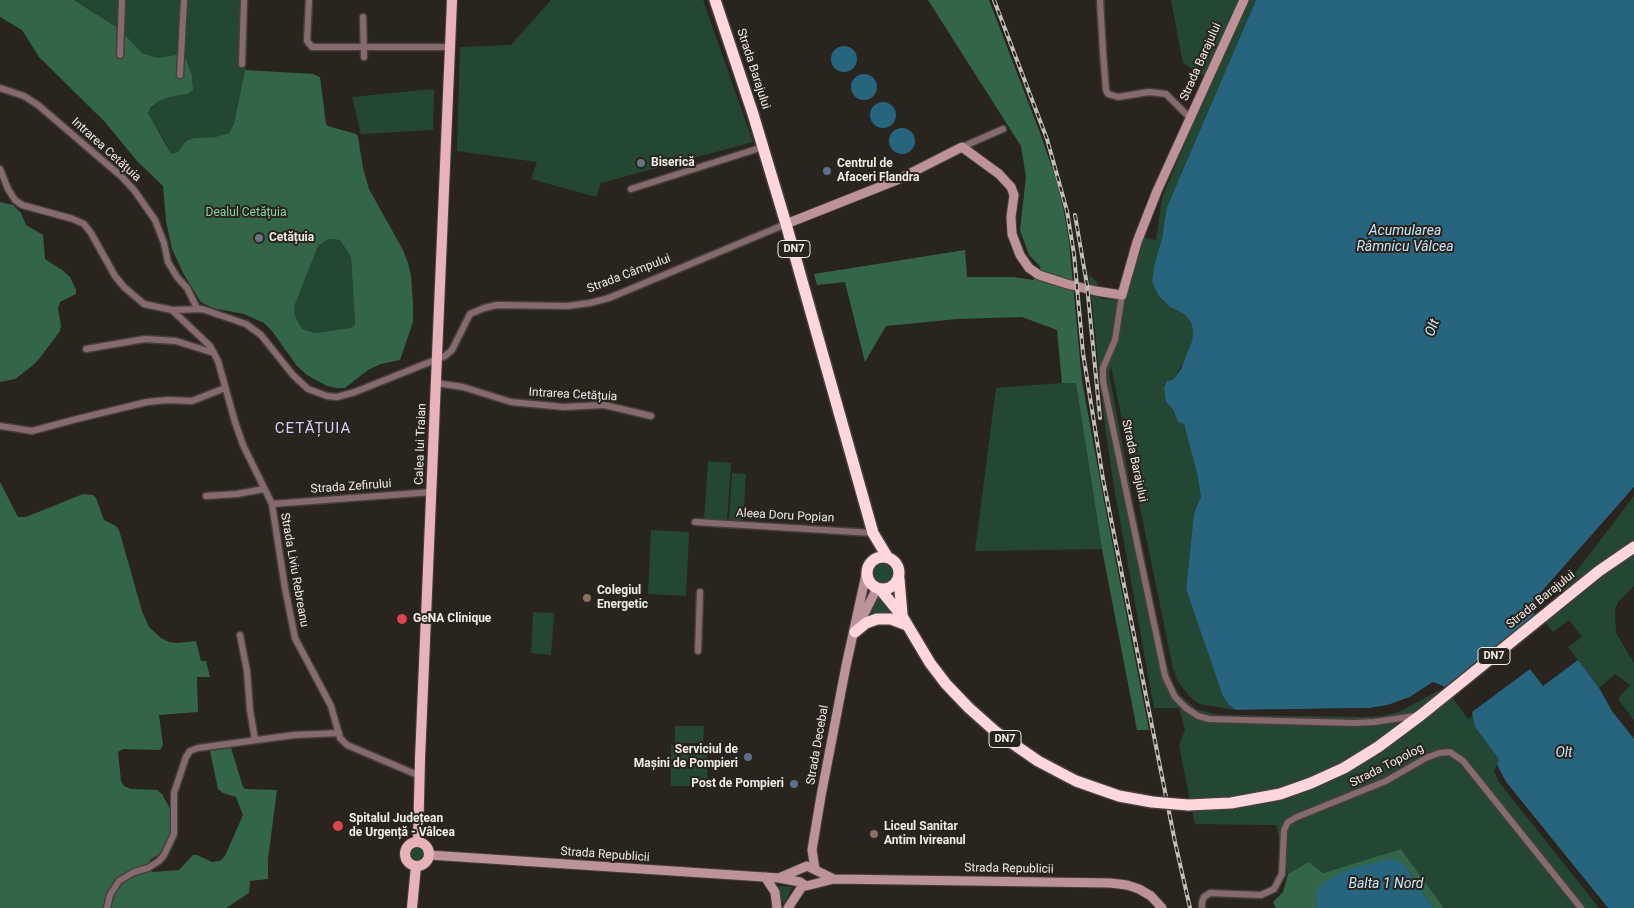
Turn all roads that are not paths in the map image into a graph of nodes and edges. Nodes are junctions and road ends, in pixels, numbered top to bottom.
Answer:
1 (122, 0) edge
2 (184, 0) edge
3 (244, 0) edge
4 (309, 0) edge
5 (452, 0) edge
6 (715, 0) edge
7 (1100, 0) edge
8 (1244, 0) edge
9 (364, 17) dead end
10 (364, 47) junction
11 (450, 47) junction
12 (120, 55) dead end
13 (364, 57) dead end
14 (242, 64) dead end
15 (180, 75) dead end
16 (0, 88) edge
17 (1191, 118) junction
18 (1002, 130) dead end
19 (763, 147) junction
20 (962, 147) junction
21 (0, 168) edge
22 (631, 189) dead end
23 (786, 224) junction
24 (1122, 295) junction
25 (197, 308) junction
26 (172, 310) junction
27 (86, 349) dead end
28 (214, 353) junction
29 (437, 358) junction
30 (436, 383) junction
31 (225, 388) junction
32 (652, 416) dead end
33 (0, 426) edge
34 (264, 489) junction
35 (432, 492) junction
36 (206, 496) dead end
37 (272, 504) junction
38 (695, 522) dead end
39 (873, 533) junction
40 (1634, 547) edge
41 (888, 558) junction
42 (869, 567) junction
43 (899, 579) junction
44 (878, 589) junction
45 (700, 592) dead end
46 (905, 621) junction
47 (855, 632) junction
48 (240, 635) dead end
49 (850, 645) junction
50 (698, 651) dead end
51 (1421, 715) junction
52 (339, 733) junction
53 (255, 740) junction
54 (420, 776) junction
55 (418, 842) junction
56 (812, 850) junction
57 (429, 855) junction
58 (416, 866) junction
59 (803, 868) junction
60 (816, 870) junction
61 (764, 877) junction
62 (779, 878) junction
63 (834, 879) junction
64 (815, 883) junction
65 (802, 884) junction
66 (107, 908) edge
67 (412, 908) edge
68 (777, 908) edge
69 (788, 908) edge
70 (1162, 908) edge
71 (1202, 908) edge
72 (1581, 908) edge

1 - 12 street
2 - 15 street
3 - 14 street
4 - 10 street
5 - 11 main road, Calea lui Traian
6 - 19 highway, Strada Barajului / DN7
7 - 17 street
8 - 17 street, Strada Barajului
9 - 10 street
10 - 11 street
10 - 13 street
11 - 29 main road, Calea lui Traian
16 - 25 street, Intrarea Cetățuia
17 - 24 street, Strada Barajului
18 - 20 street
19 - 22 street
19 - 23 highway, Strada Barajului / DN7
20 - 23 street
20 - 24 street
21 - 26 street
23 - 29 street, Strada Câmpului
23 - 39 highway, Strada Barajului / DN7
24 - 51 street, Strada Barajului
25 - 26 street
25 - 29 street
26 - 28 street, Strada Liviu Rebreanu
27 - 28 street
28 - 31 street, Strada Liviu Rebreanu
29 - 30 main road, Calea lui Traian
30 - 32 street, Intrarea Cetățuia
30 - 35 main road, Calea lui Traian
31 - 33 street
31 - 34 street, Strada Liviu Rebreanu
34 - 36 street
34 - 37 street, Strada Liviu Rebreanu
35 - 37 street, Strada Zefirului
35 - 54 main road, Calea lui Traian
37 - 52 street, Strada Liviu Rebreanu
38 - 39 street, Aleea Doru Popian
39 - 41 highway, Strada Barajului / DN7
39 - 42 highway, Strada Barajului / DN7
40 - 51 highway, Strada Barajului / DN7
41 - 42 highway
41 - 43 highway, DN7
42 - 44 highway, DN7
42 - 49 street, Strada Decebal
43 - 44 highway
43 - 46 highway, Strada Barajului / DN7
44 - 46 highway, Strada Barajului / DN7
44 - 47 street, Strada Decebal
45 - 50 street
46 - 47 highway
46 - 51 highway, Strada Barajului / DN7, bridge
47 - 49 street, Strada Decebal
48 - 53 street
49 - 56 street, Strada Decebal
52 - 53 street
52 - 54 street
53 - 66 street
54 - 55 main road, Calea lui Traian
55 - 57 main road
55 - 58 main road
56 - 59 street, Strada Decebal
56 - 60 street, Strada Decebal
57 - 58 main road
57 - 61 street, Strada Republicii
58 - 67 main road
59 - 60 street, Strada Republicii
59 - 62 street, Strada Republicii
59 - 65 street
60 - 63 street, Strada Republicii
60 - 64 street
61 - 62 street, Strada Republicii
61 - 68 street
62 - 65 street, Strada Republicii
63 - 64 street, Strada Republicii
63 - 70 street, Strada Republicii
64 - 65 street, Strada Republicii
65 - 69 street
71 - 72 street, Strada Topolog

